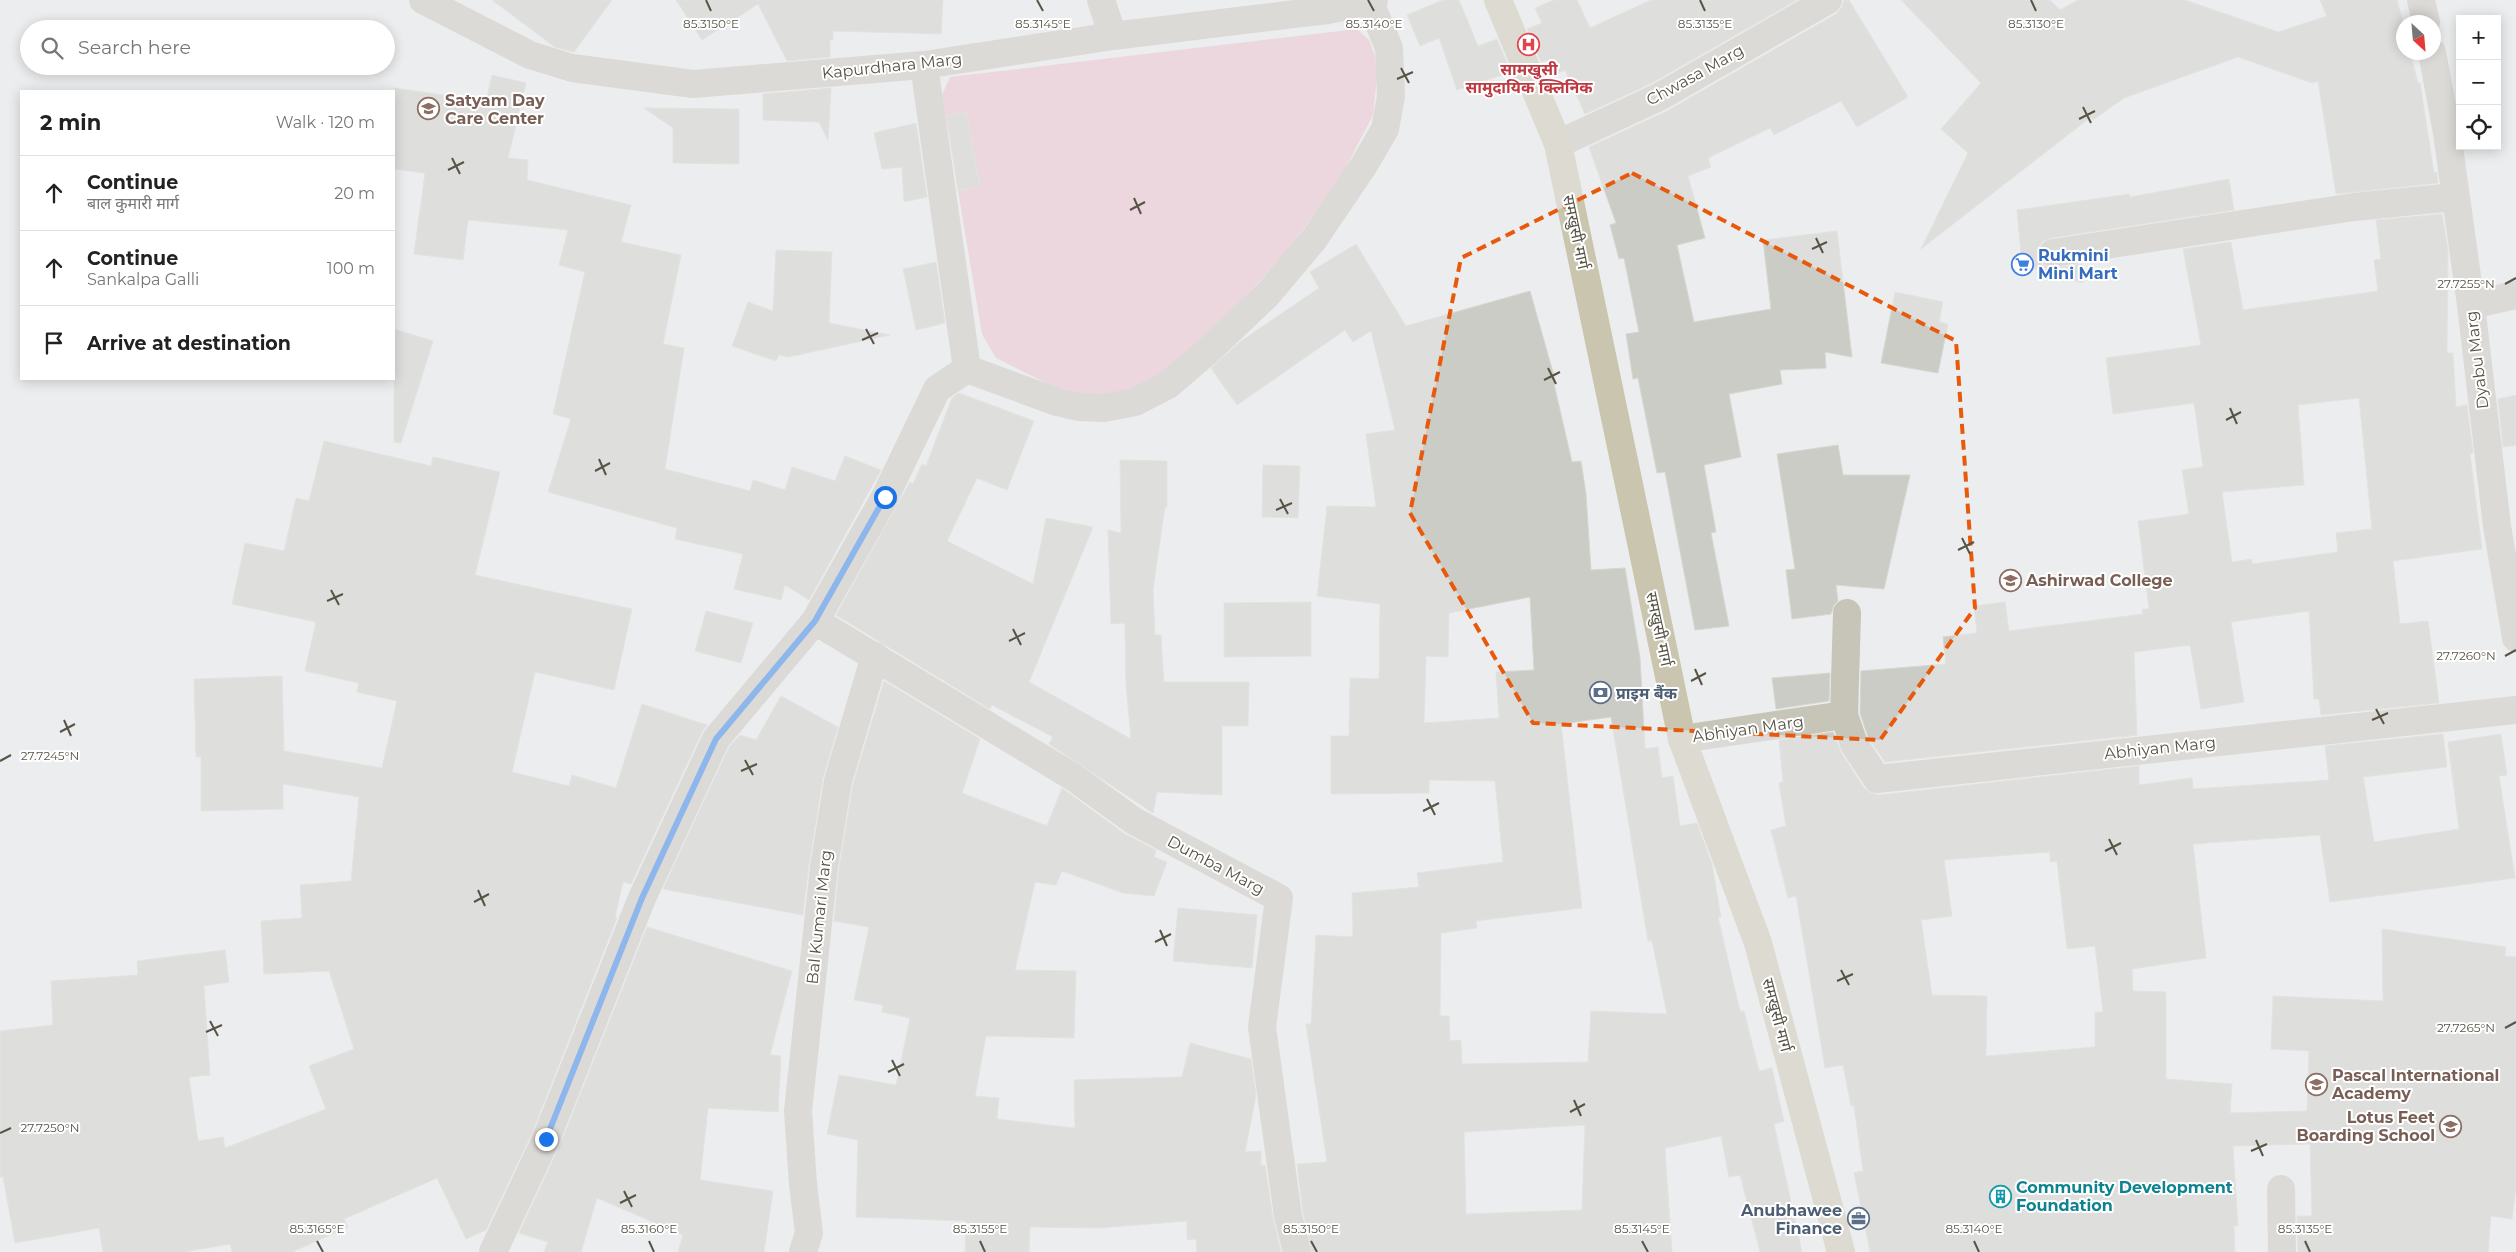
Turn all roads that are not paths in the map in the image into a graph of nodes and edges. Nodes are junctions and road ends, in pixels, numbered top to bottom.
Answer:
1 (423, 0) edge
2 (1102, 0) edge
3 (1498, 0) edge
4 (1828, 0) edge
5 (2421, 0) edge
6 (1372, 1) edge
7 (2424, 15) edge
8 (1113, 36) junction
9 (2433, 60) edge
10 (924, 65) junction
11 (1558, 144) junction
12 (2454, 197) junction
13 (2053, 253) dead end
14 (2516, 295) edge
15 (2471, 305) junction
16 (967, 369) junction
17 (2506, 525) edge
18 (1847, 613) dead end
19 (815, 621) junction
20 (2516, 638) edge
21 (875, 656) junction
22 (2516, 710) edge
23 (1844, 715) junction
24 (1682, 739) junction
25 (2281, 1189) dead end
26 (493, 1252) edge
27 (803, 1252) edge
28 (1297, 1252) edge
29 (1842, 1252) edge
30 (2282, 1252) edge

1 - 10 street, Kapurdhara Marg
2 - 8 street
3 - 11 main road, समखुसी मार्ग
4 - 11 street, Chwasa Marg
5 - 7 street
6 - 8 street, Kapurdhara Marg
6 - 16 street
8 - 10 street, Kapurdhara Marg
9 - 12 street, Dyabu Marg
10 - 16 street
11 - 24 main road, समखुसी मार्ग
12 - 13 street
12 - 15 street, Dyabu Marg
14 - 15 street
15 - 17 street, Dyabu Marg
16 - 19 street
17 - 20 street, Dyabu Marg
18 - 23 street, Abhiyan Marg
19 - 21 street
19 - 26 street
21 - 27 street, Bal Kumari Marg
21 - 28 street, Dumba Marg
22 - 23 street, Abhiyan Marg
23 - 24 street, Abhiyan Marg
24 - 29 main road, समखुसी मार्ग
25 - 30 street

